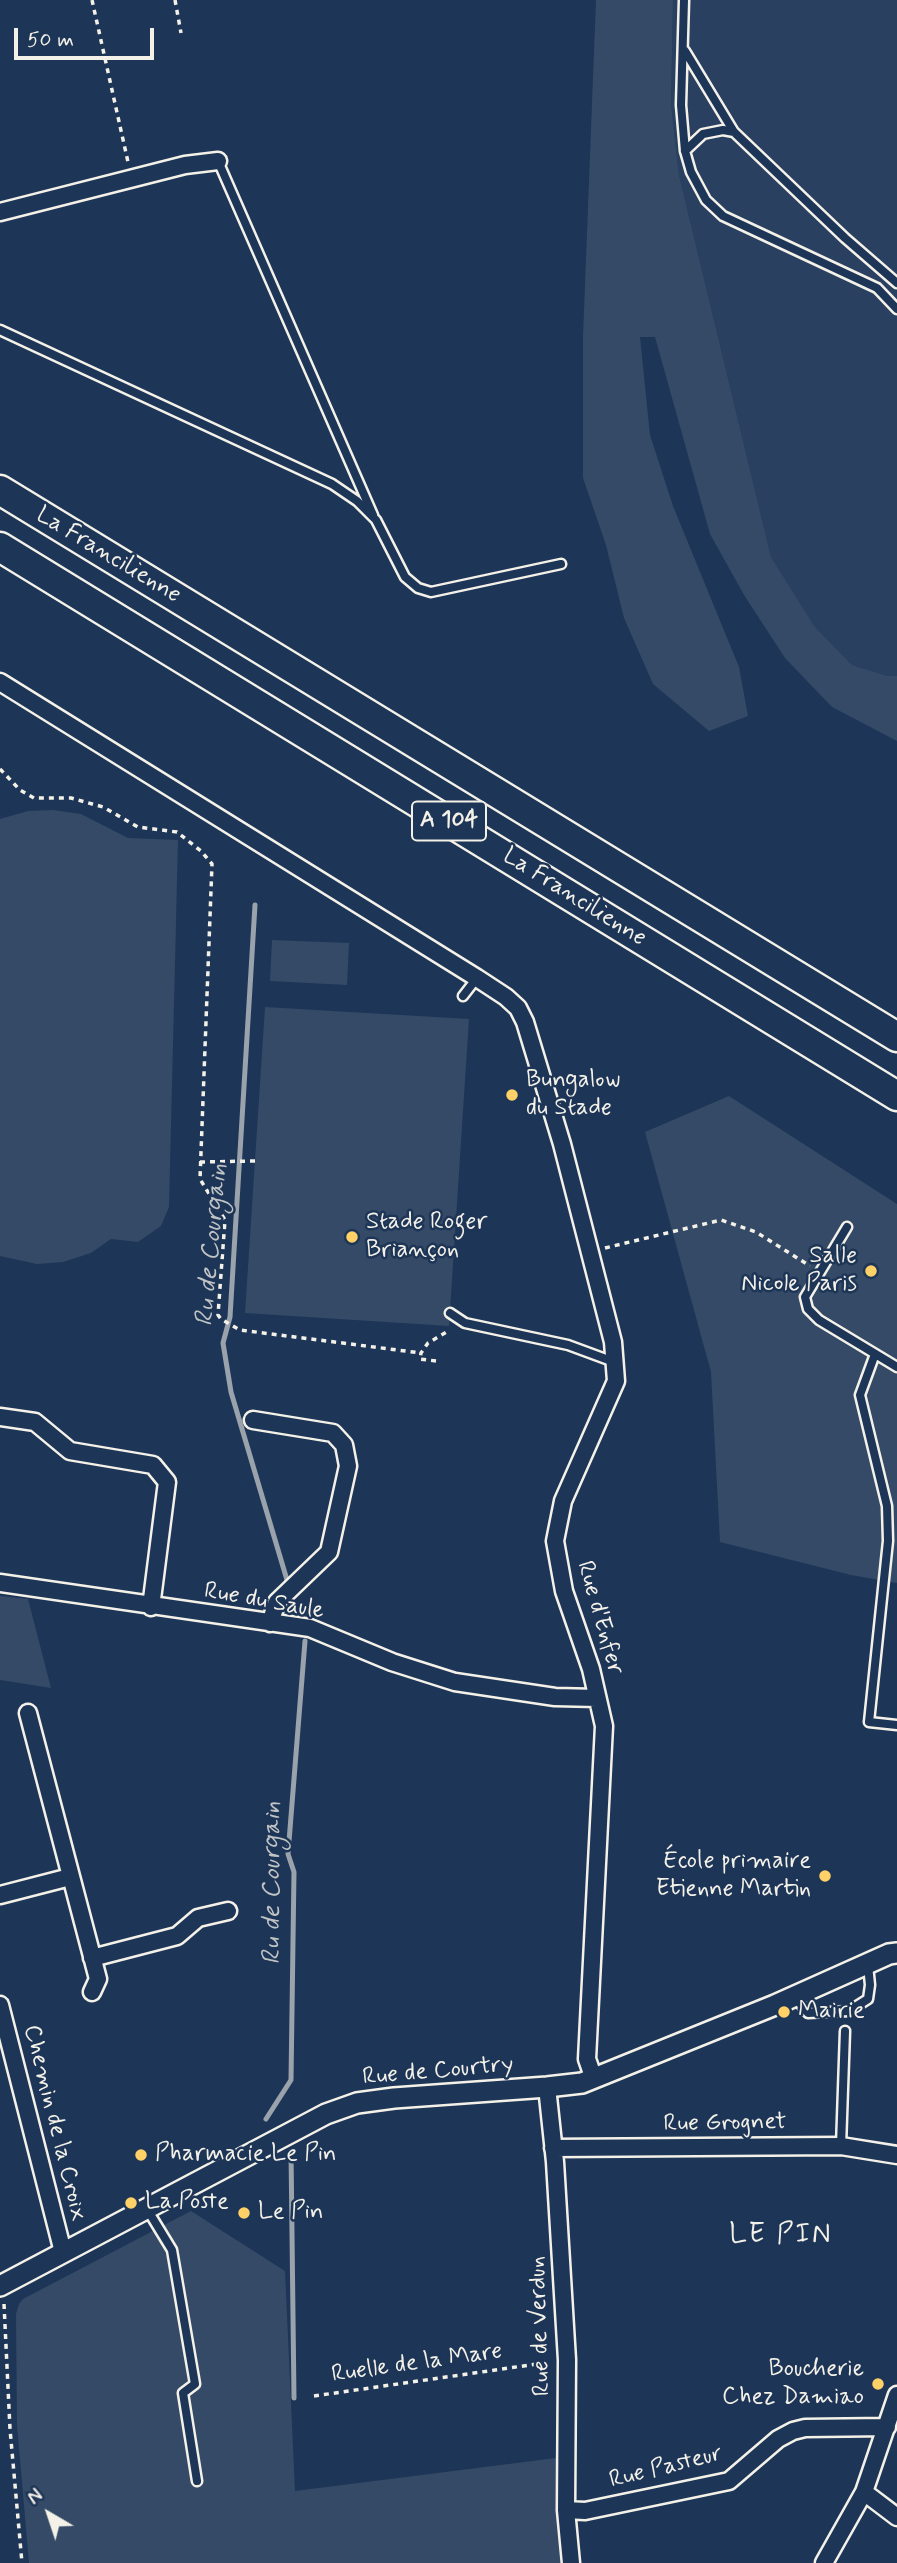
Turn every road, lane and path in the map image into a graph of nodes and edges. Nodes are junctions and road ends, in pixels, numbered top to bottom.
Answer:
1 (92, 0) edge
2 (175, 0) edge
3 (684, 0) edge
4 (181, 33) dead end
5 (684, 48) junction
6 (734, 132) junction
7 (685, 151) junction
8 (218, 161) joint
9 (131, 178) junction
10 (0, 212) edge
11 (897, 283) edge
12 (897, 309) edge
13 (0, 330) edge
14 (0, 491) edge
15 (376, 520) junction
16 (0, 547) edge
17 (561, 564) dead end
18 (0, 682) edge
19 (0, 769) edge
20 (478, 978) junction
21 (463, 996) dead end
22 (897, 1037) edge
23 (897, 1096) edge
24 (255, 1161) dead end
25 (200, 1162) junction
26 (847, 1227) dead end
27 (590, 1252) junction
28 (819, 1271) junction
29 (450, 1313) dead end
30 (465, 1323) junction
31 (421, 1353) junction
32 (875, 1354) junction
33 (436, 1361) dead end
34 (614, 1362) junction
35 (897, 1367) edge
36 (0, 1417) edge
37 (253, 1420) dead end
38 (0, 1583) edge
39 (151, 1607) junction
40 (270, 1623) junction
41 (597, 1698) junction
42 (28, 1713) dead end
43 (897, 1725) edge
44 (70, 1877) junction
45 (0, 1895) edge
46 (228, 1911) dead end
47 (897, 1953) edge
48 (92, 1958) junction
49 (868, 1963) junction
50 (92, 1993) dead end
51 (794, 1996) junction
52 (0, 2005) edge
53 (845, 2032) dead end
54 (594, 2079) junction
55 (547, 2087) junction
56 (841, 2146) junction
57 (553, 2148) junction
58 (897, 2155) edge
59 (147, 2208) junction
60 (63, 2252) junction
61 (1, 2285) edge
62 (567, 2360) junction
63 (897, 2395) edge
64 (314, 2396) dead end
65 (887, 2427) junction
66 (197, 2481) dead end
67 (864, 2493) junction
68 (566, 2510) junction
69 (897, 2517) edge
70 (22, 2563) edge
71 (571, 2563) edge
72 (824, 2563) edge

1 - 9 path
2 - 4 path
3 - 5 lane
5 - 6 lane
5 - 7 lane
6 - 7 lane
6 - 11 lane
7 - 12 lane
8 - 9 street
8 - 15 lane
9 - 10 street
13 - 15 lane
14 - 22 highway, La Francilienne / A 104
15 - 17 lane
16 - 23 highway, La Francilienne / A 104
18 - 20 street, Rue d'Enfer
19 - 25 path
20 - 21 lane
20 - 27 street, Rue d'Enfer
24 - 25 path
25 - 31 path
26 - 28 lane
27 - 28 path
27 - 34 street, Rue d'Enfer
28 - 32 lane
29 - 30 lane
30 - 31 path
30 - 34 lane
31 - 33 path
32 - 35 lane
32 - 43 lane
34 - 41 street, Rue d'Enfer
36 - 39 street
37 - 40 street
38 - 39 street, Rue du Saule
39 - 40 street, Rue du Saule
40 - 41 street, Rue du Saule
41 - 54 street, Rue d'Enfer
42 - 44 street
44 - 45 street
44 - 48 street
46 - 48 street
47 - 49 street, Rue de Courtry
48 - 50 street
49 - 51 street, Rue de Courtry
49 - 51 lane
51 - 54 street, Rue de Courtry
52 - 60 street, Chemin de la Croix
53 - 56 lane
54 - 55 street, Rue de Courtry
55 - 57 street, Rue de Verdun
55 - 59 street, Rue de Courtry
56 - 57 street, Rue Grognet
56 - 58 street, Rue Grognet
57 - 62 street, Rue de Verdun
59 - 60 street, Rue de Courtry
59 - 66 lane
60 - 61 street, Rue de Courtry
61 - 70 path
62 - 64 path, Ruelle de la Mare
62 - 68 street, Rue de Verdun
63 - 65 street
65 - 67 street
65 - 68 street, Rue Pasteur
67 - 69 street
67 - 72 street
68 - 71 street, Rue de Verdun

